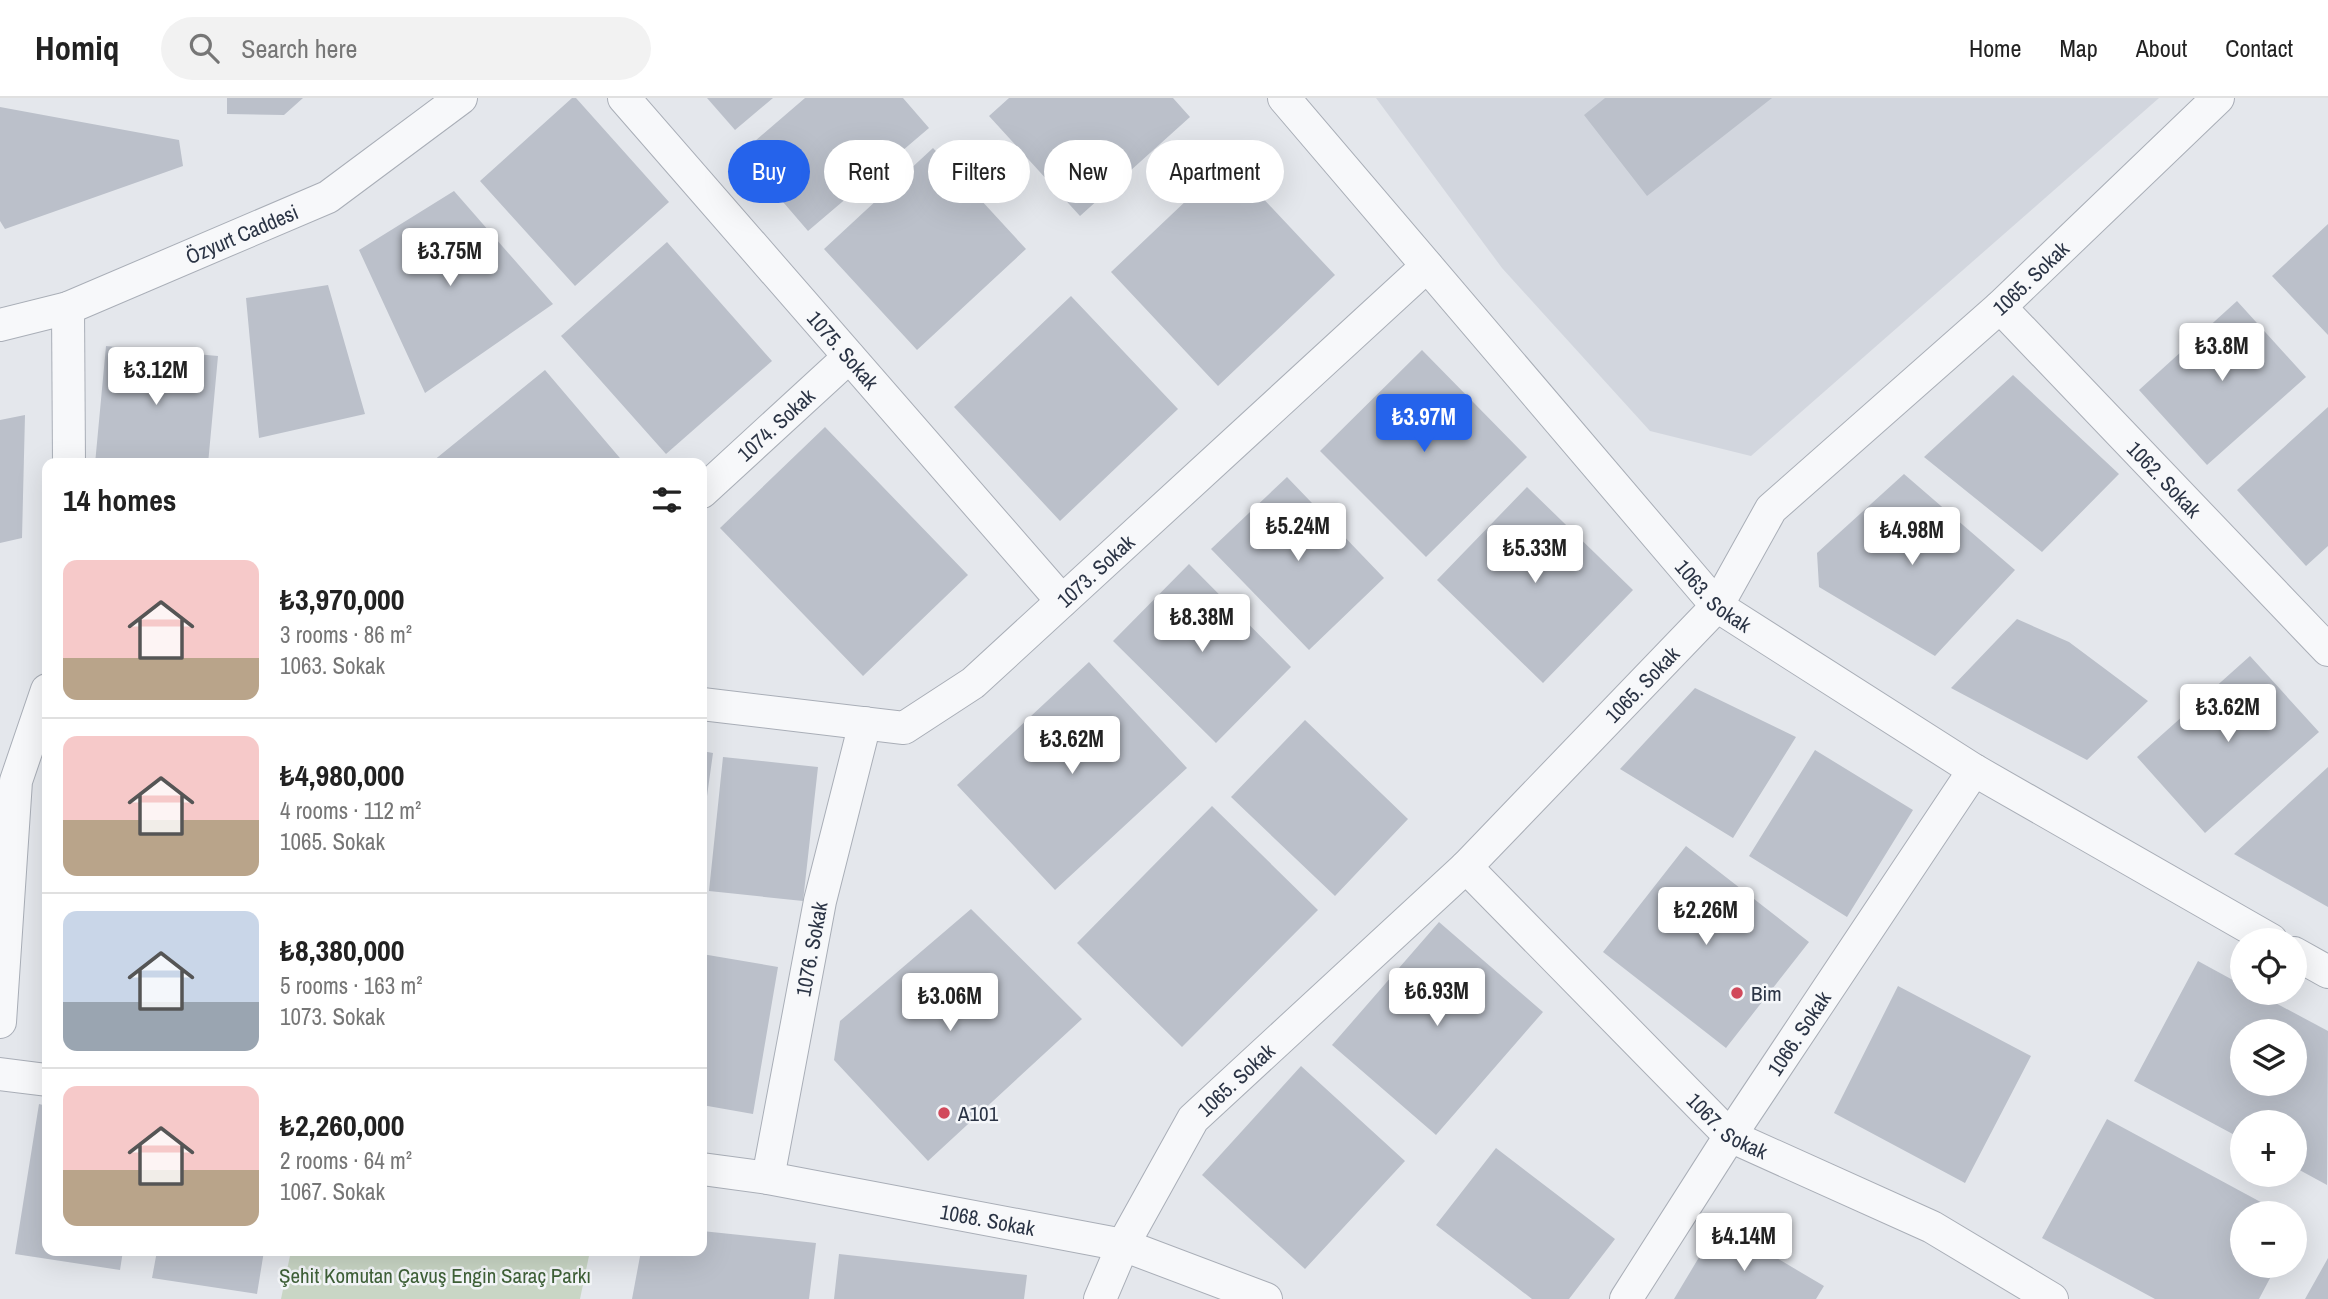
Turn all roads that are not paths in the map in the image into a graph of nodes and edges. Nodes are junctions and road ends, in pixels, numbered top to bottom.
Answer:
1 (461, 98) edge
2 (624, 98) edge
3 (1284, 98) edge
4 (2218, 98) edge
5 (1427, 266) junction
6 (2000, 307) junction
7 (68, 308) junction
8 (0, 324) edge
9 (849, 357) junction
10 (69, 458) edge
11 (707, 487) edge
12 (1062, 601) junction
13 (1717, 606) junction
14 (2328, 650) edge
15 (42, 702) edge
16 (707, 705) edge
17 (864, 723) junction
18 (1974, 770) junction
19 (8, 782) edge
20 (1466, 867) junction
21 (2250, 928) edge
22 (2307, 960) edge
23 (2328, 972) edge
24 (0, 1022) edge
25 (0, 1073) edge
26 (42, 1079) edge
27 (1730, 1136) junction
28 (707, 1170) edge
29 (768, 1178) junction
30 (1123, 1245) junction
31 (1100, 1299) edge
32 (1266, 1299) edge
33 (1626, 1299) edge
34 (2052, 1299) edge

1 - 7 street, Özyurt Caddesi
2 - 9 street, 1075. Sokak
3 - 5 street, 1063. Sokak
4 - 6 street, 1065. Sokak
5 - 12 street, 1073. Sokak
5 - 13 street, 1063. Sokak
6 - 13 street, 1065. Sokak
6 - 14 street, 1062. Sokak
7 - 8 street, Özyurt Caddesi
7 - 10 street
9 - 11 street, 1074. Sokak
9 - 12 street, 1075. Sokak
12 - 17 street, 1073. Sokak
13 - 18 street, 1063. Sokak
13 - 20 street, 1065. Sokak
15 - 19 street
16 - 17 street, 1073. Sokak
17 - 29 street, 1076. Sokak
18 - 21 street, 1063. Sokak
18 - 27 street, 1066. Sokak
19 - 24 street
20 - 27 street, 1067. Sokak
20 - 30 street, 1065. Sokak
22 - 23 street
25 - 26 street
27 - 33 street, 1066. Sokak
27 - 34 street, 1067. Sokak
28 - 29 street, 1068. Sokak
29 - 30 street, 1068. Sokak
30 - 31 street, 1065. Sokak
30 - 32 street, 1068. Sokak

